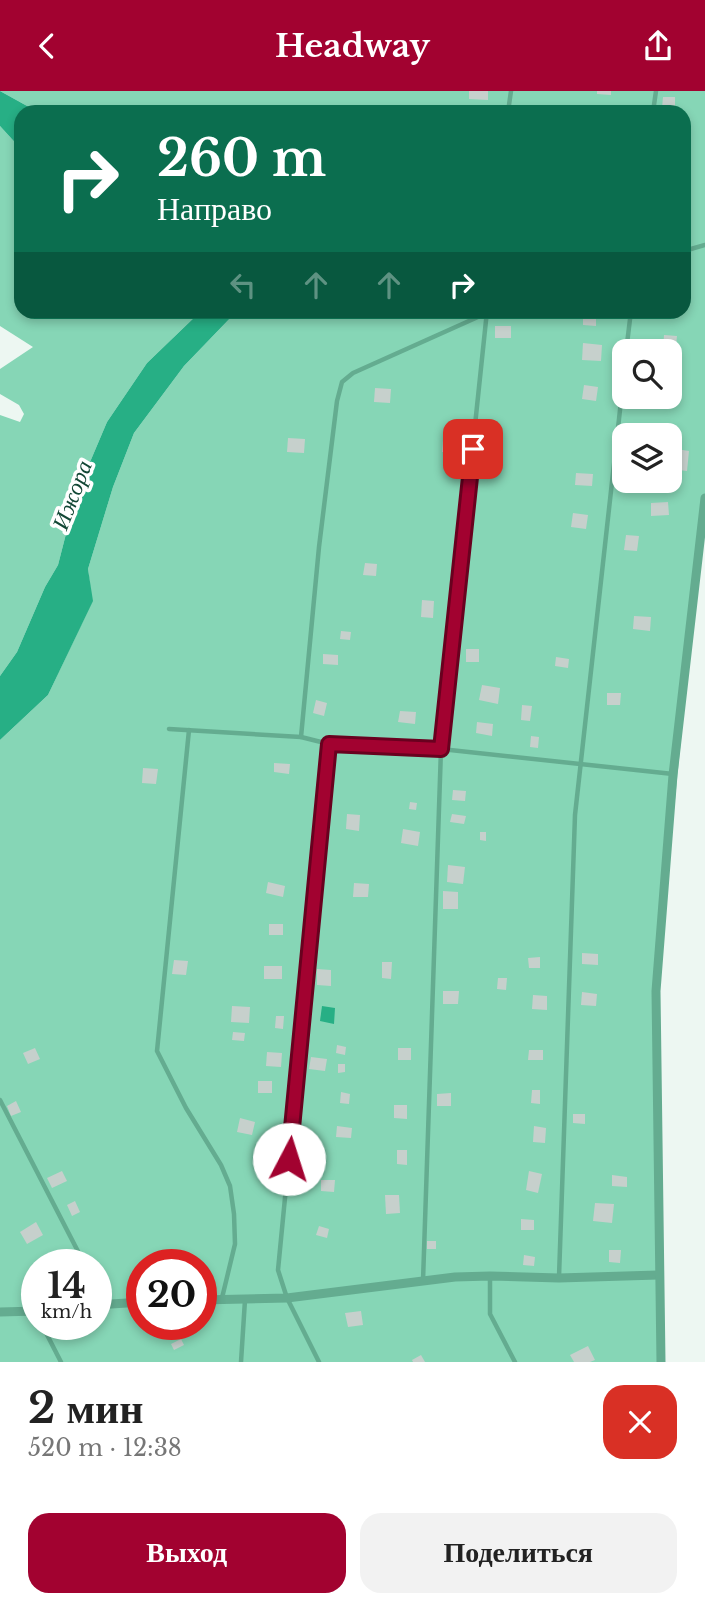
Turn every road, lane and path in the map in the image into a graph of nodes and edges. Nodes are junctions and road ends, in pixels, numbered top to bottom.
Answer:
1 (473, 319) edge
2 (487, 319) edge
3 (630, 319) edge
4 (628, 339) edge
5 (620, 409) edge
6 (705, 498) edge
7 (169, 729) dead end
8 (189, 730) junction
9 (300, 737) junction
10 (329, 744) junction
11 (441, 749) junction
12 (582, 763) junction
13 (674, 775) junction
14 (0, 1100) edge
15 (77, 1249) edge
16 (658, 1275) junction
17 (490, 1276) junction
18 (559, 1278) junction
19 (423, 1281) junction
20 (287, 1298) junction
21 (217, 1299) edge
22 (222, 1299) junction
23 (245, 1299) junction
24 (0, 1312) edge
25 (21, 1313) edge
26 (50, 1340) edge
27 (61, 1362) edge
28 (241, 1362) edge
29 (320, 1362) edge
30 (514, 1362) edge
31 (661, 1362) edge

1 - 9 lane
2 - 11 lane
3 - 4 lane
5 - 12 lane
6 - 13 street
7 - 8 lane
8 - 9 lane
8 - 22 lane
9 - 10 lane
10 - 11 lane
10 - 20 lane
11 - 12 lane
11 - 19 lane
12 - 13 lane
12 - 18 lane
13 - 16 street
14 - 15 lane
16 - 18 street
16 - 31 street
17 - 18 street
17 - 19 street
17 - 30 lane
19 - 20 street
20 - 23 street
20 - 29 lane
21 - 22 street
22 - 23 street
23 - 28 lane
24 - 25 street
26 - 27 lane

